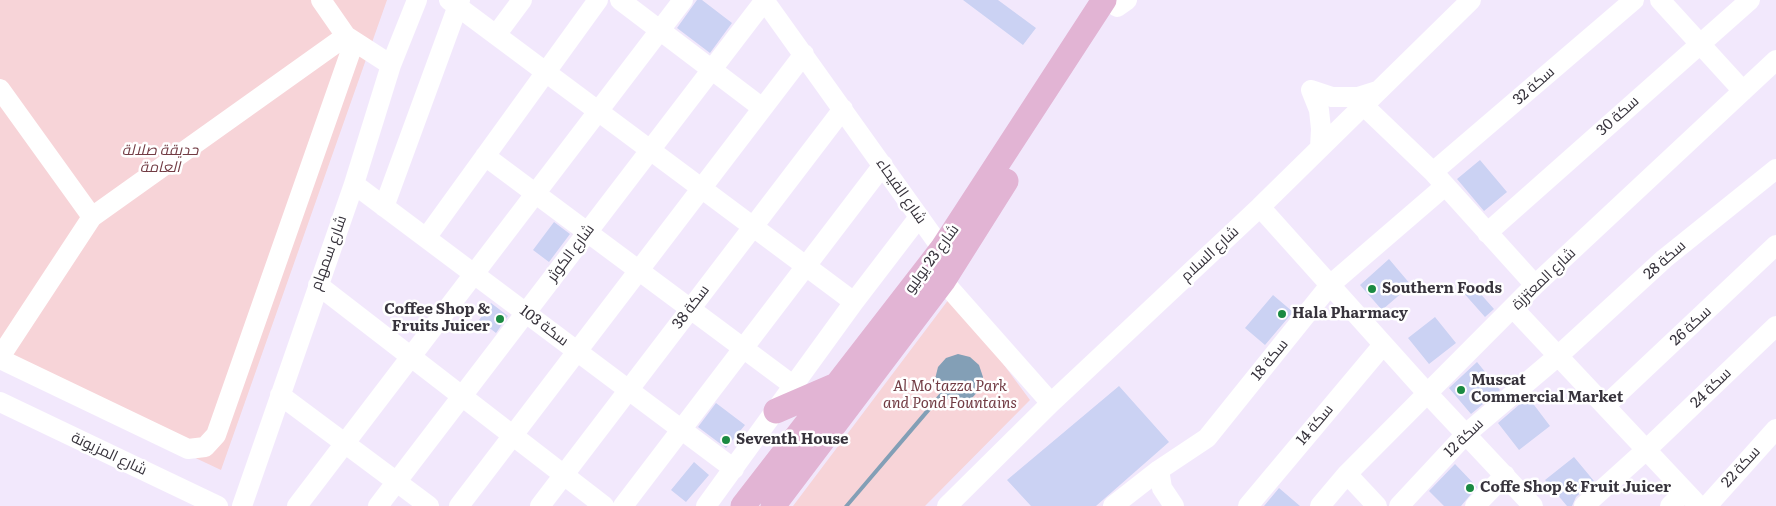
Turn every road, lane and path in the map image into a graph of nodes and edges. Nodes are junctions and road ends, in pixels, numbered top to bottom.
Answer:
1 (321, 0) edge
2 (417, 0) edge
3 (522, 0) edge
4 (598, 0) edge
5 (620, 0) edge
6 (683, 0) edge
7 (764, 0) edge
8 (1471, 0) edge
9 (1634, 0) edge
10 (1660, 0) edge
11 (1750, 0) edge
12 (456, 2) edge
13 (1117, 2) edge
14 (659, 31) junction
15 (496, 35) junction
16 (350, 39) junction
17 (1701, 43) junction
18 (804, 54) junction
19 (1776, 60) edge
20 (391, 65) junction
21 (712, 69) junction
22 (546, 72) junction
23 (0, 89) edge
24 (1743, 91) junction
25 (1370, 98) junction
26 (761, 106) junction
27 (842, 109) junction
28 (598, 111) junction
29 (1320, 148) junction
30 (650, 150) junction
31 (485, 156) junction
32 (883, 166) junction
33 (1776, 169) edge
34 (1439, 179) junction
35 (354, 184) junction
36 (701, 188) junction
37 (535, 194) junction
38 (384, 207) junction
39 (1260, 208) junction
40 (919, 217) junction
41 (92, 218) junction
42 (753, 226) junction
43 (587, 232) junction
44 (1487, 233) junction
45 (426, 238) junction
46 (1776, 246) edge
47 (942, 249) junction
48 (806, 266) junction
49 (638, 270) junction
50 (474, 274) junction
51 (943, 281) junction
52 (318, 285) junction
53 (1330, 285) junction
54 (1535, 285) junction
55 (854, 302) junction
56 (1513, 308) junction
57 (690, 309) junction
58 (526, 312) junction
59 (1776, 326) edge
60 (1383, 344) junction
61 (743, 348) junction
62 (577, 351) junction
63 (1558, 356) junction
64 (411, 357) junction
65 (0, 358) edge
66 (794, 386) junction
67 (834, 386) junction
68 (629, 390) junction
69 (1427, 393) junction
70 (280, 395) junction
71 (462, 396) junction
72 (0, 402) edge
73 (1051, 403) junction
74 (1605, 406) junction
75 (776, 411) junction
76 (1776, 429) edge
77 (682, 430) junction
78 (1466, 434) junction
79 (512, 435) junction
80 (345, 444) junction
81 (1646, 450) junction
82 (734, 469) junction
83 (1159, 470) junction
84 (1347, 474) junction
85 (564, 475) junction
86 (1506, 475) junction
87 (396, 482) junction
88 (1685, 491) junction
89 (218, 506) edge
90 (242, 506) edge
91 (298, 506) edge
92 (378, 506) edge
93 (429, 506) edge
94 (459, 506) edge
95 (540, 506) edge
96 (604, 506) edge
97 (622, 506) edge
98 (706, 506) edge
99 (743, 506) edge
100 (773, 506) edge
101 (947, 506) edge
102 (1112, 506) edge
103 (1174, 506) edge
104 (1248, 506) edge
105 (1320, 506) edge
106 (1377, 506) edge
107 (1399, 506) edge
108 (1475, 506) edge
109 (1533, 506) edge
110 (1584, 506) edge
111 (1670, 506) edge
112 (1699, 506) edge
113 (1706, 506) edge

1 - 16 street
2 - 20 street, شارع سمهام
3 - 15 street
4 - 22 street
5 - 14 street
6 - 14 street
7 - 18 street, شارع الفيحاء
7 - 21 street, شارع الكوثر
8 - 25 street, شارع السلام
9 - 34 street, سكة 32
10 - 17 street
11 - 17 street, سكة 30
12 - 15 street
12 - 38 street
13 - 47 main road, شارع 23 يوليو
13 - 51 main road, شارع 23 يوليو
14 - 21 street
14 - 28 street
15 - 22 street
16 - 20 street
16 - 41 street
16 - 65 street
17 - 24 street
17 - 44 street, سكة 30
18 - 26 street
18 - 27 street, شارع الفيحاء
19 - 24 street, شارع المعتززة
20 - 35 street, شارع سمهام
21 - 26 street
21 - 30 street, شارع الكوثر
22 - 28 street
22 - 31 street
23 - 41 street
24 - 54 street, شارع المعتززة
25 - 29 street, شارع السلام
25 - 29 street
25 - 34 street
26 - 36 street
27 - 32 street, شارع الفيحاء
27 - 42 street, سكة 38
28 - 30 street
28 - 37 street
29 - 39 street, شارع السلام
30 - 36 street
30 - 43 street, شارع الكوثر
31 - 37 street
31 - 45 street
32 - 40 street, شارع الفيحاء
32 - 48 street
33 - 63 street, سكة 28
34 - 44 street
34 - 53 street, سكة 18
35 - 38 street, سكة 103
35 - 52 street, شارع سمهام
36 - 42 street
36 - 49 street
37 - 43 street
37 - 50 street
38 - 45 street, سكة 103
39 - 53 street
39 - 73 street, شارع السلام
40 - 47 street, شارع الفيحاء
40 - 55 street
41 - 65 street
42 - 48 street
42 - 57 street, سكة 38
43 - 49 street
43 - 58 street, شارع الكوثر
44 - 54 street
45 - 50 street, سكة 103
46 - 74 street, سكة 26
47 - 51 street
47 - 67 main road, شارع 23 يوليو
48 - 55 street
48 - 61 street
49 - 57 street
49 - 62 street
50 - 58 street, سكة 103
50 - 64 street
51 - 73 street
51 - 100 main road, شارع 23 يوليو
52 - 64 street
52 - 70 street, شارع سمهام
53 - 60 street
53 - 83 street, سكة 18
54 - 56 street, شارع المعتززة
55 - 66 street
56 - 63 street
56 - 69 street, شارع المعتززة
57 - 61 street
57 - 68 street, سكة 38
58 - 62 street, سكة 103
58 - 71 street, شارع الكوثر
59 - 81 street, سكة 24
60 - 69 street
60 - 104 street, سكة 14
61 - 66 street
61 - 77 street
62 - 68 street, سكة 103
62 - 79 street
63 - 74 street
63 - 78 street, سكة 12
64 - 71 street
64 - 80 street
66 - 75 street
67 - 75 main road
67 - 99 main road, شارع 23 يوليو
68 - 77 street, سكة 103
68 - 85 street, سكة 38
69 - 78 street
69 - 84 street, شارع المعتززة
70 - 80 street
70 - 90 street, شارع سمهام
71 - 79 street
71 - 87 street, شارع الكوثر
72 - 89 street, شارع المزيونة
73 - 101 street, شارع السلام
74 - 81 street
75 - 82 street
76 - 113 street, سكة 22
77 - 82 street, سكة 103
77 - 97 street
78 - 86 street
78 - 107 street, سكة 12
79 - 85 street
79 - 94 street
80 - 87 street
80 - 91 street
81 - 88 street
81 - 110 street, سكة 24
82 - 98 street
83 - 102 street, سكة 18
83 - 103 street
84 - 105 street, شارع المعتززة
84 - 106 street
85 - 95 street, سكة 38
85 - 96 street
86 - 108 street
86 - 109 street
87 - 92 street, شارع الكوثر
87 - 93 street
88 - 111 street
88 - 112 street

